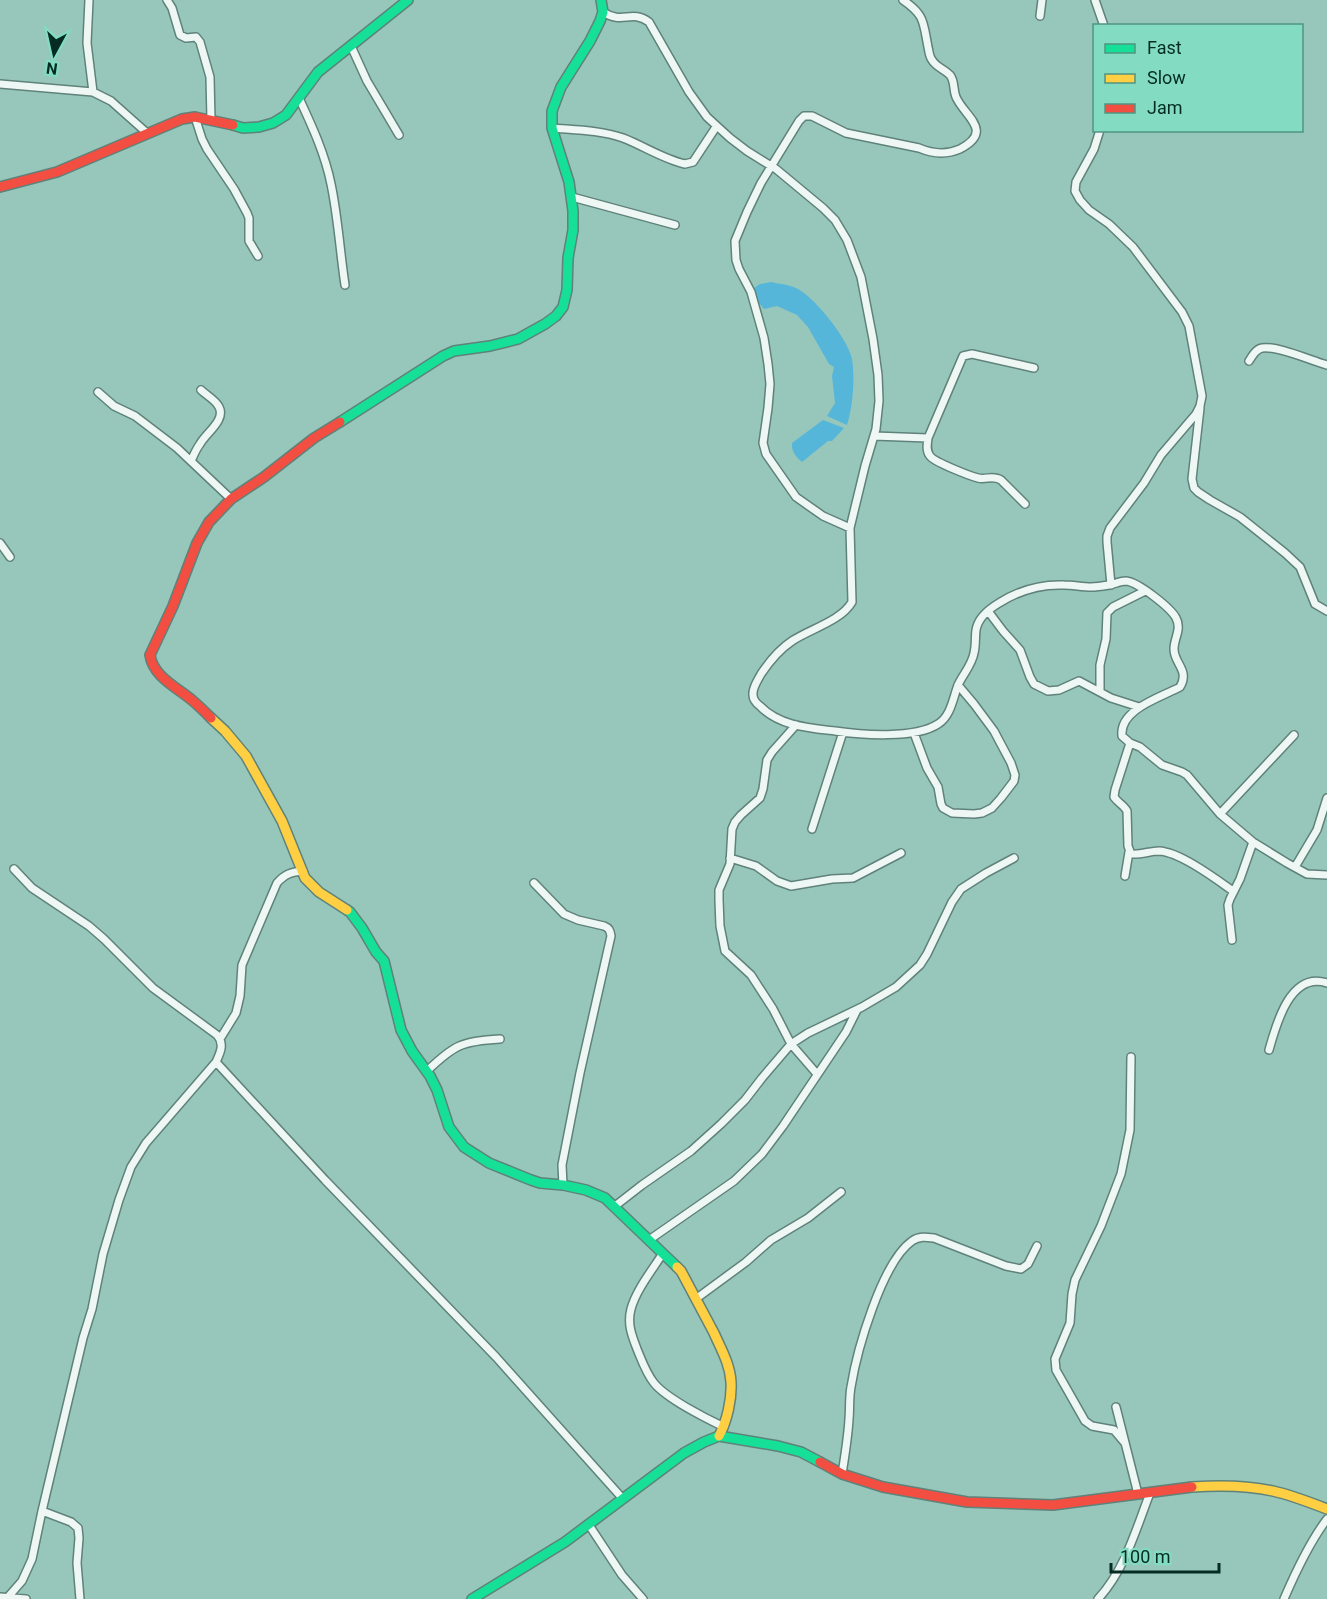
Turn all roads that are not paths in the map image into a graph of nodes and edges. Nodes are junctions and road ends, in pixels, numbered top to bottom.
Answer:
1 (89, 0) edge
2 (167, 0) edge
3 (408, 0) edge
4 (601, 0) edge
5 (903, 0) edge
6 (1042, 0) edge
7 (1095, 0) edge
8 (603, 12) junction
9 (1040, 16) dead end
10 (1103, 24) edge
11 (351, 46) junction
12 (0, 84) edge
13 (93, 92) junction
14 (299, 98) junction
15 (195, 117) junction
16 (211, 120) junction
17 (717, 127) junction
18 (552, 128) junction
19 (1099, 132) edge
20 (147, 133) junction
21 (399, 135) dead end
22 (770, 167) junction
23 (0, 187) edge
24 (572, 196) junction
25 (675, 225) dead end
26 (258, 256) dead end
27 (345, 285) dead end
28 (1249, 361) dead end
29 (1327, 365) edge
30 (1034, 368) dead end
31 (201, 390) dead end
32 (98, 392) dead end
33 (1200, 406) junction
34 (874, 436) junction
35 (928, 438) junction
36 (191, 461) junction
37 (231, 499) junction
38 (1025, 504) dead end
39 (850, 528) junction
40 (0, 543) edge
41 (10, 557) dead end
42 (1111, 585) junction
43 (1145, 591) junction
44 (988, 611) junction
45 (1327, 611) edge
46 (958, 685) junction
47 (1100, 692) junction
48 (1139, 707) junction
49 (796, 725) junction
50 (843, 732) junction
51 (914, 732) junction
52 (1294, 735) dead end
53 (1130, 743) junction
54 (1327, 798) edge
55 (1220, 814) junction
56 (812, 829) dead end
57 (1253, 842) junction
58 (1130, 852) junction
59 (901, 853) dead end
60 (730, 858) junction
61 (1014, 858) dead end
62 (1295, 867) junction
63 (14, 870) dead end
64 (303, 871) junction
65 (1327, 875) edge
66 (1125, 876) dead end
67 (534, 883) dead end
68 (1233, 891) junction
69 (1232, 939) dead end
70 (1327, 983) edge
71 (857, 1010) junction
72 (220, 1039) junction
73 (500, 1039) dead end
74 (791, 1044) junction
75 (1269, 1050) dead end
76 (1131, 1057) dead end
77 (216, 1062) junction
78 (427, 1071) junction
79 (817, 1074) junction
80 (563, 1185) junction
81 (841, 1192) dead end
82 (615, 1206) junction
83 (649, 1240) junction
84 (1037, 1246) dead end
85 (663, 1252) junction
86 (696, 1298) junction
87 (1116, 1407) dead end
88 (722, 1432) junction
89 (1125, 1443) junction
90 (842, 1474) junction
91 (1150, 1493) junction
92 (1138, 1494) junction
93 (622, 1499) junction
94 (1327, 1509) edge
95 (42, 1511) junction
96 (1327, 1519) edge
97 (589, 1525) junction
98 (4, 1598) edge
99 (26, 1599) edge
100 (80, 1599) edge
101 (472, 1599) edge
102 (643, 1599) edge
103 (1098, 1599) edge
104 (1284, 1599) edge

1 - 13 street
2 - 16 street
3 - 11 street
4 - 8 street
5 - 22 street
6 - 9 street
7 - 10 street
8 - 17 street
8 - 18 street
11 - 14 street
11 - 21 street
12 - 13 street
13 - 20 street
14 - 16 street
14 - 27 street
15 - 16 street
15 - 20 street
15 - 26 street
17 - 18 street
17 - 22 street
18 - 24 street
19 - 33 street
20 - 23 street
22 - 34 street
22 - 39 street
24 - 25 street
24 - 37 street
28 - 29 street
30 - 35 street
31 - 36 street
32 - 36 street
33 - 42 street
33 - 45 street
34 - 35 street
34 - 39 street
35 - 38 street
36 - 37 street
37 - 64 street
39 - 49 street
40 - 41 street
42 - 43 street
42 - 44 street
43 - 47 street
43 - 48 street
44 - 46 street
44 - 47 street
46 - 51 street
46 - 51 street
47 - 48 street
48 - 53 street
49 - 50 street
49 - 60 street
50 - 51 street
50 - 56 street
52 - 55 street
53 - 55 street
53 - 58 street
54 - 62 street
55 - 57 street
57 - 62 street
57 - 68 street
58 - 66 street
58 - 68 street
59 - 60 street
60 - 74 street
61 - 71 street
62 - 65 street
63 - 72 street
64 - 72 street
64 - 78 street
67 - 80 street
68 - 69 street
70 - 75 street
71 - 74 street
71 - 79 street
72 - 77 street
73 - 78 street
74 - 79 street
74 - 82 street
76 - 89 street
77 - 93 street
77 - 95 street
78 - 80 street
79 - 83 street
80 - 82 street
81 - 86 street
82 - 83 street
83 - 85 street
84 - 90 street
85 - 86 street
85 - 88 street
86 - 88 street
87 - 89 street
88 - 90 street
88 - 93 street
89 - 92 street
90 - 92 street
91 - 92 street
91 - 94 street
91 - 103 street
93 - 97 street
95 - 98 street
95 - 100 street
96 - 104 street
97 - 101 street
97 - 102 street
98 - 99 street

